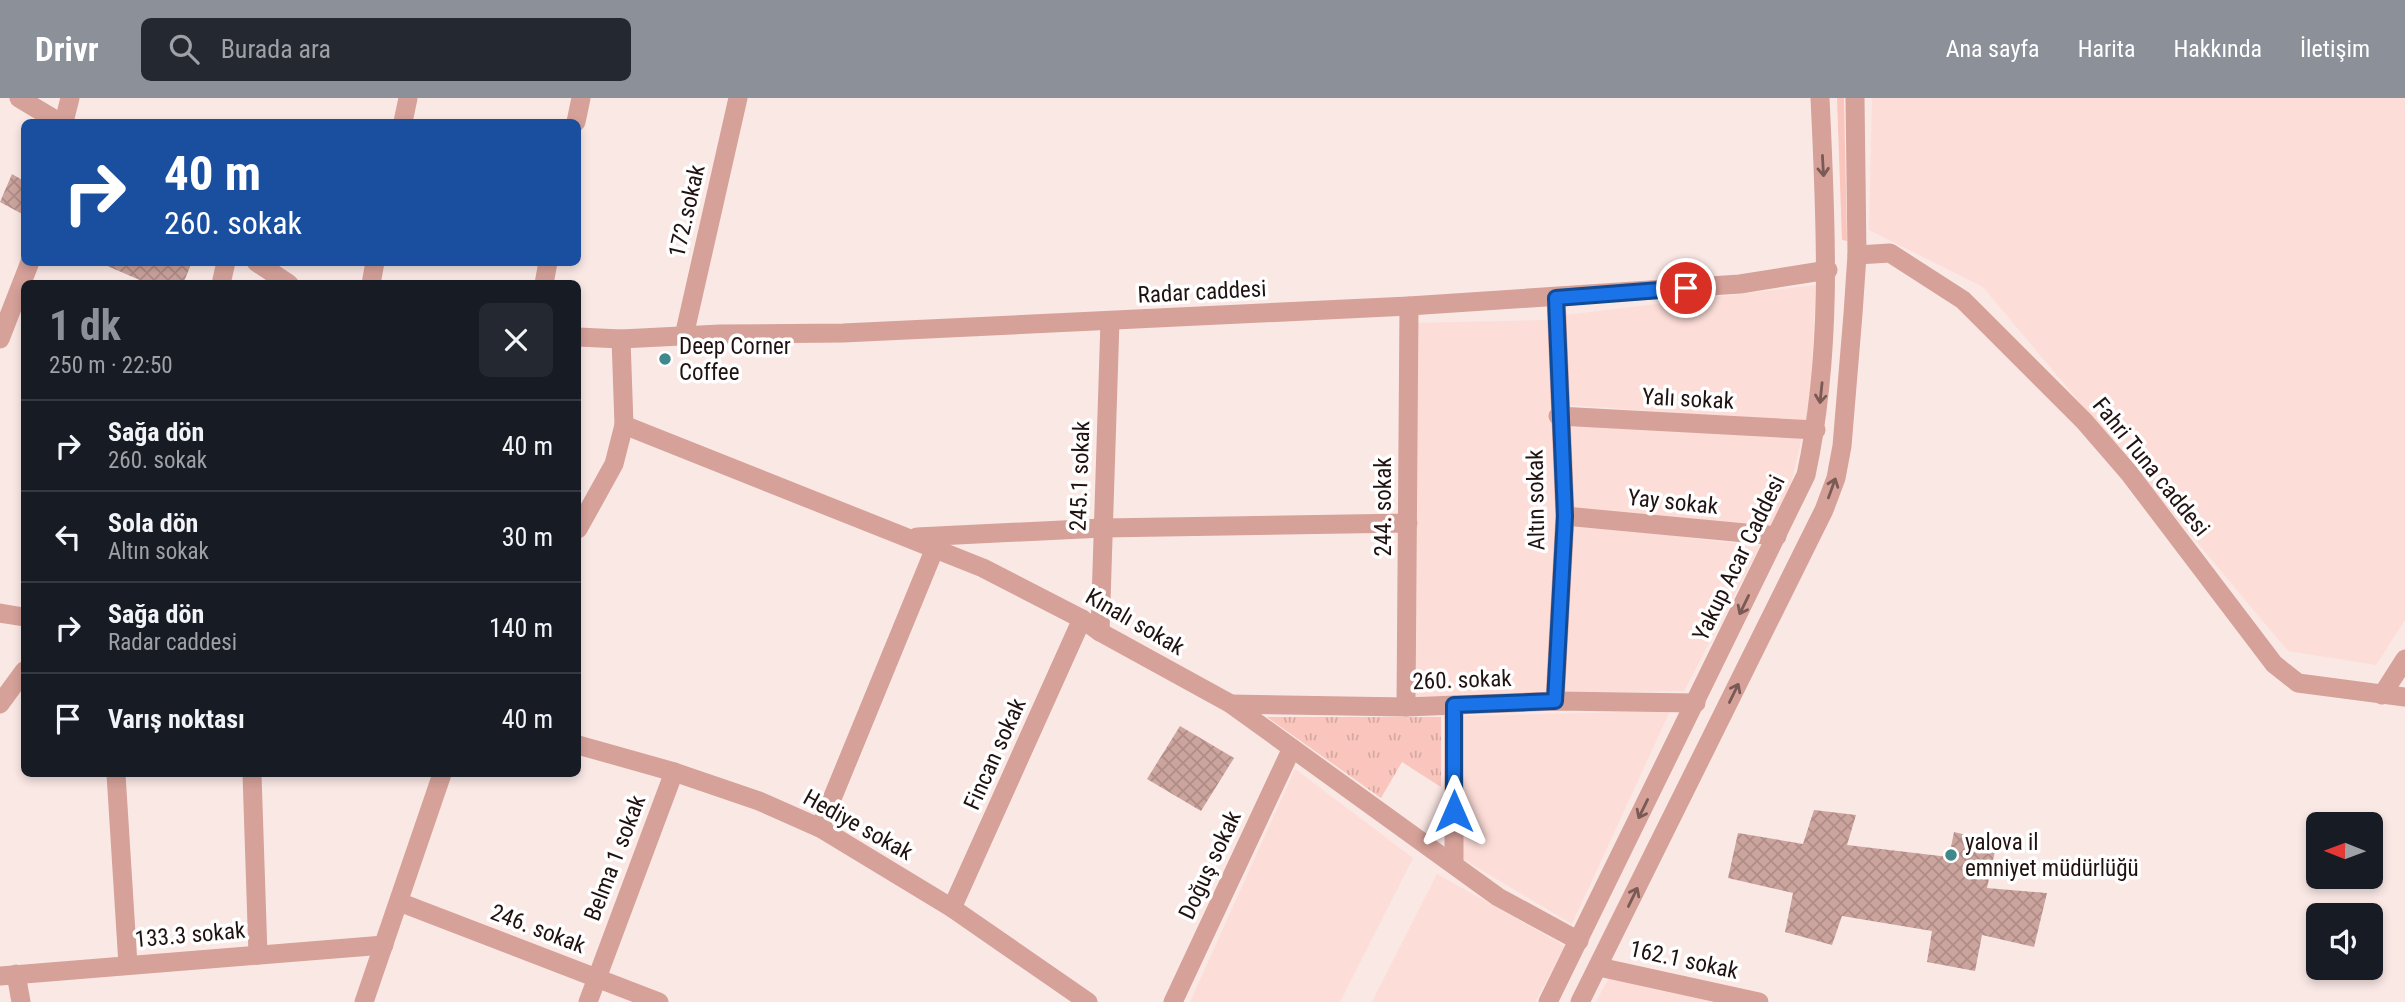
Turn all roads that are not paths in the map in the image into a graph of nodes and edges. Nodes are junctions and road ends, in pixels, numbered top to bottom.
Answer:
1 (19, 98) edge
2 (69, 98) edge
3 (408, 98) edge
4 (581, 98) edge
5 (737, 98) edge
6 (1820, 98) edge
7 (1855, 98) edge
8 (57, 119) edge
9 (63, 119) edge
10 (404, 119) edge
11 (577, 119) edge
12 (1857, 256) junction
13 (262, 266) edge
14 (1828, 270) junction
15 (283, 280) edge
16 (21, 285) edge
17 (1556, 298) junction
18 (1409, 306) junction
19 (1110, 320) junction
20 (684, 336) junction
21 (581, 337) edge
22 (0, 339) edge
23 (621, 339) junction
24 (1559, 416) junction
25 (624, 425) junction
26 (1816, 430) junction
27 (1565, 516) junction
28 (1408, 523) junction
29 (581, 524) edge
30 (1103, 528) junction
31 (1777, 536) junction
32 (908, 538) junction
33 (935, 548) junction
34 (0, 613) edge
35 (21, 616) edge
36 (1082, 619) junction
37 (1100, 632) junction
38 (2405, 659) edge
39 (21, 675) edge
40 (2382, 695) junction
41 (2405, 697) edge
42 (1555, 701) junction
43 (1696, 703) junction
44 (0, 704) edge
45 (1231, 704) junction
46 (1454, 705) junction
47 (1406, 707) junction
48 (581, 746) edge
49 (1292, 748) junction
50 (674, 772) junction
51 (116, 777) edge
52 (252, 777) edge
53 (441, 777) edge
54 (820, 828) junction
55 (1454, 863) junction
56 (399, 902) junction
57 (953, 908) junction
58 (1579, 941) junction
59 (384, 945) junction
60 (258, 955) junction
61 (128, 965) junction
62 (1599, 967) junction
63 (8, 975) edge
64 (596, 978) junction
65 (21, 1002) edge
66 (364, 1002) edge
67 (588, 1002) edge
68 (659, 1002) edge
69 (1088, 1002) edge
70 (1173, 1002) edge
71 (1548, 1002) edge
72 (1580, 1002) edge
73 (1759, 1002) edge

1 - 8 street
2 - 9 street
3 - 10 street
4 - 11 street
5 - 20 street, 172.sokak
6 -> 14 street, Yakup Acar Caddesi
7 - 12 street
12 - 40 street, Fahri Tuna caddesi
62 -> 12 street
13 - 15 street
14 - 17 street, Radar caddesi
14 -> 26 street, Yakup Acar Caddesi
16 - 22 street
17 - 18 street, Radar caddesi
17 - 24 street, Altın sokak
18 - 19 street, Radar caddesi
18 - 28 street, 244. sokak
19 - 20 street, Radar caddesi
19 - 30 street, 245.1 sokak
20 - 23 street, Radar caddesi
21 - 23 street, Radar caddesi
23 - 25 street
24 - 26 street, Yalı sokak
24 - 27 street, Altın sokak
25 - 29 street
25 - 32 street, Kınalı sokak
26 - 31 street, Yakup Acar Caddesi
27 - 31 street, Yay sokak
27 - 42 street, Altın sokak
28 - 30 street
28 - 47 street, 244. sokak
30 - 32 street
30 - 37 street, 245.1 sokak
31 -> 43 street, Yakup Acar Caddesi
32 - 33 street, Kınalı sokak
33 - 36 street, Kınalı sokak
33 - 54 street
34 - 35 street
36 - 37 street, Kınalı sokak
36 - 57 street, Fincan sokak
37 - 45 street, Kınalı sokak
38 - 40 street
39 - 44 street
40 - 41 street, Fahri Tuna caddesi
42 - 43 street, 260. sokak
42 - 46 street, 260. sokak
43 -> 58 street, Yakup Acar Caddesi
45 - 47 street, 260. sokak
45 - 49 street, Kınalı sokak
46 - 47 street, 260. sokak
46 - 55 street
48 - 50 street, Hediye sokak
49 - 55 street, Kınalı sokak
49 - 70 street, Doğuş sokak
50 - 54 street, Hediye sokak
50 - 64 street, Belma 1 sokak
51 - 61 street
52 - 60 street
53 - 56 street
54 - 57 street, Hediye sokak
55 - 58 street, Kınalı sokak
56 - 59 street
56 - 64 street, 246. sokak
57 - 69 street, Hediye sokak
58 - 71 street, Yakup Acar Caddesi
59 - 60 street, 133.3 sokak
59 - 66 street
60 - 61 street, 133.3 sokak
61 - 63 street, 133.3 sokak
62 - 72 street
62 - 73 street, 162.1 sokak
63 - 65 street
64 - 67 street, Belma 1 sokak
64 - 68 street, 246. sokak

